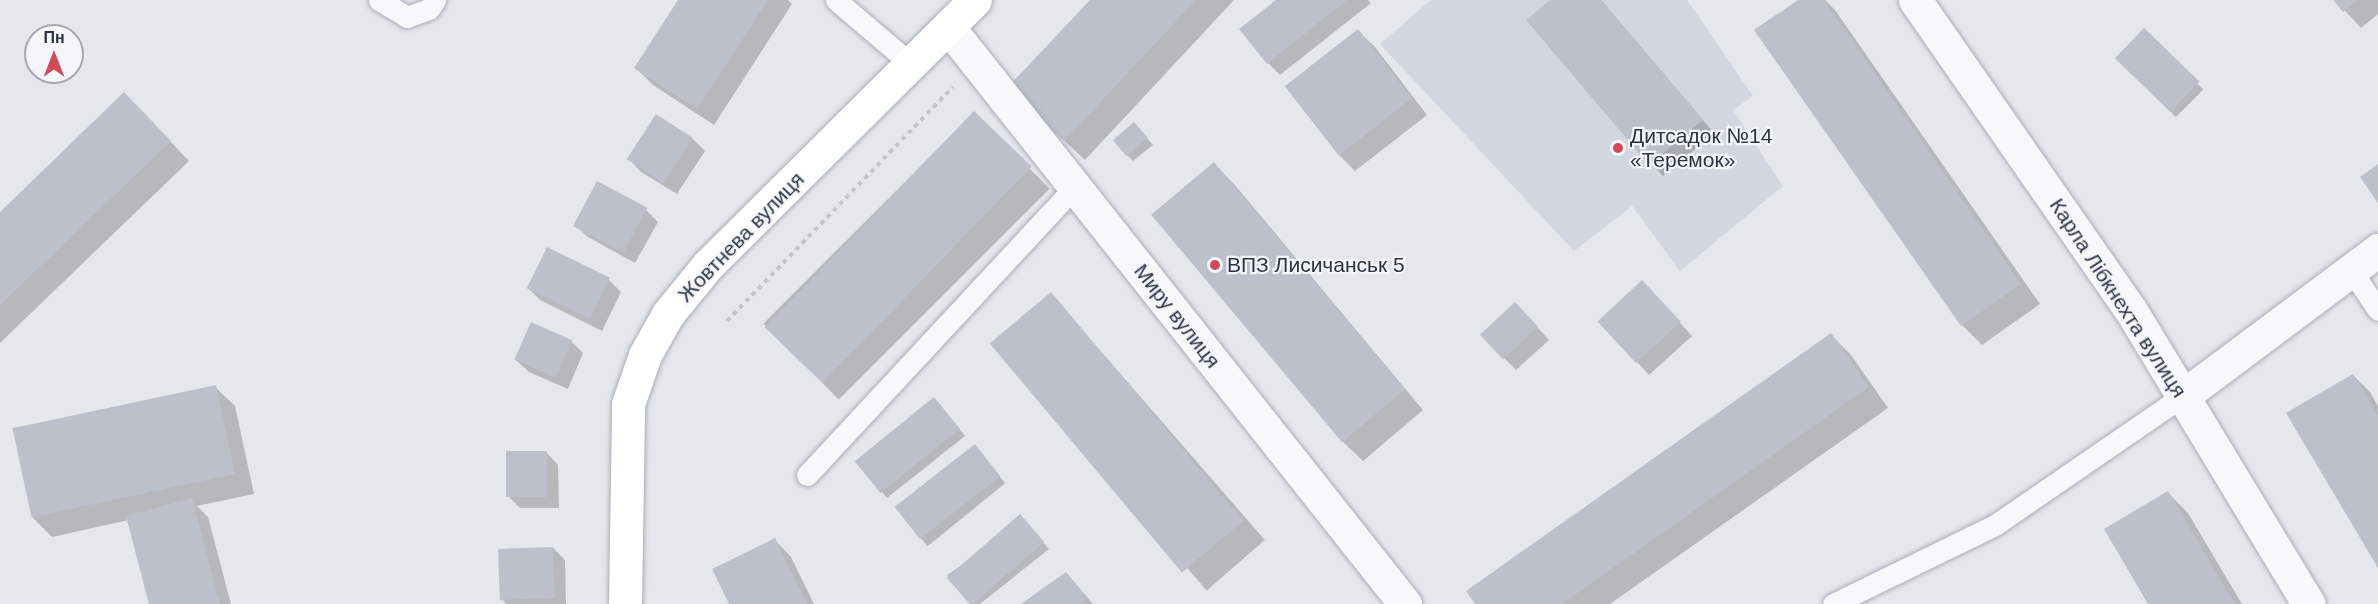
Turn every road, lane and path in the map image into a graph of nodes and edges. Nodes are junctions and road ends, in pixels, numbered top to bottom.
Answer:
1 (379, 0) edge
2 (435, 0) edge
3 (836, 0) edge
4 (975, 0) edge
5 (1915, 0) edge
6 (949, 28) junction
7 (977, 63) junction
8 (911, 64) junction
9 (1075, 188) junction
10 (2378, 249) edge
11 (2351, 270) junction
12 (2378, 310) edge
13 (727, 321) dead end
14 (2183, 396) junction
15 (807, 475) dead end
16 (625, 604) edge
17 (1405, 604) edge
18 (1833, 604) edge
19 (2309, 604) edge

1 - 2 lane
3 - 8 lane
4 - 6 main road, Жовтнева вулиця
5 - 14 street, Карла Лібкнехта вулиця
6 - 7 street, Миру вулиця
6 - 8 main road, Жовтнева вулиця
7 - 9 street, Миру вулиця
7 - 13 path
8 - 16 main road, Жовтнева вулиця
9 - 15 lane
9 - 17 street, Миру вулиця
10 - 11 street
11 - 12 lane
11 - 14 street
14 - 18 lane
14 - 19 street, Карла Лібкнехта вулиця

